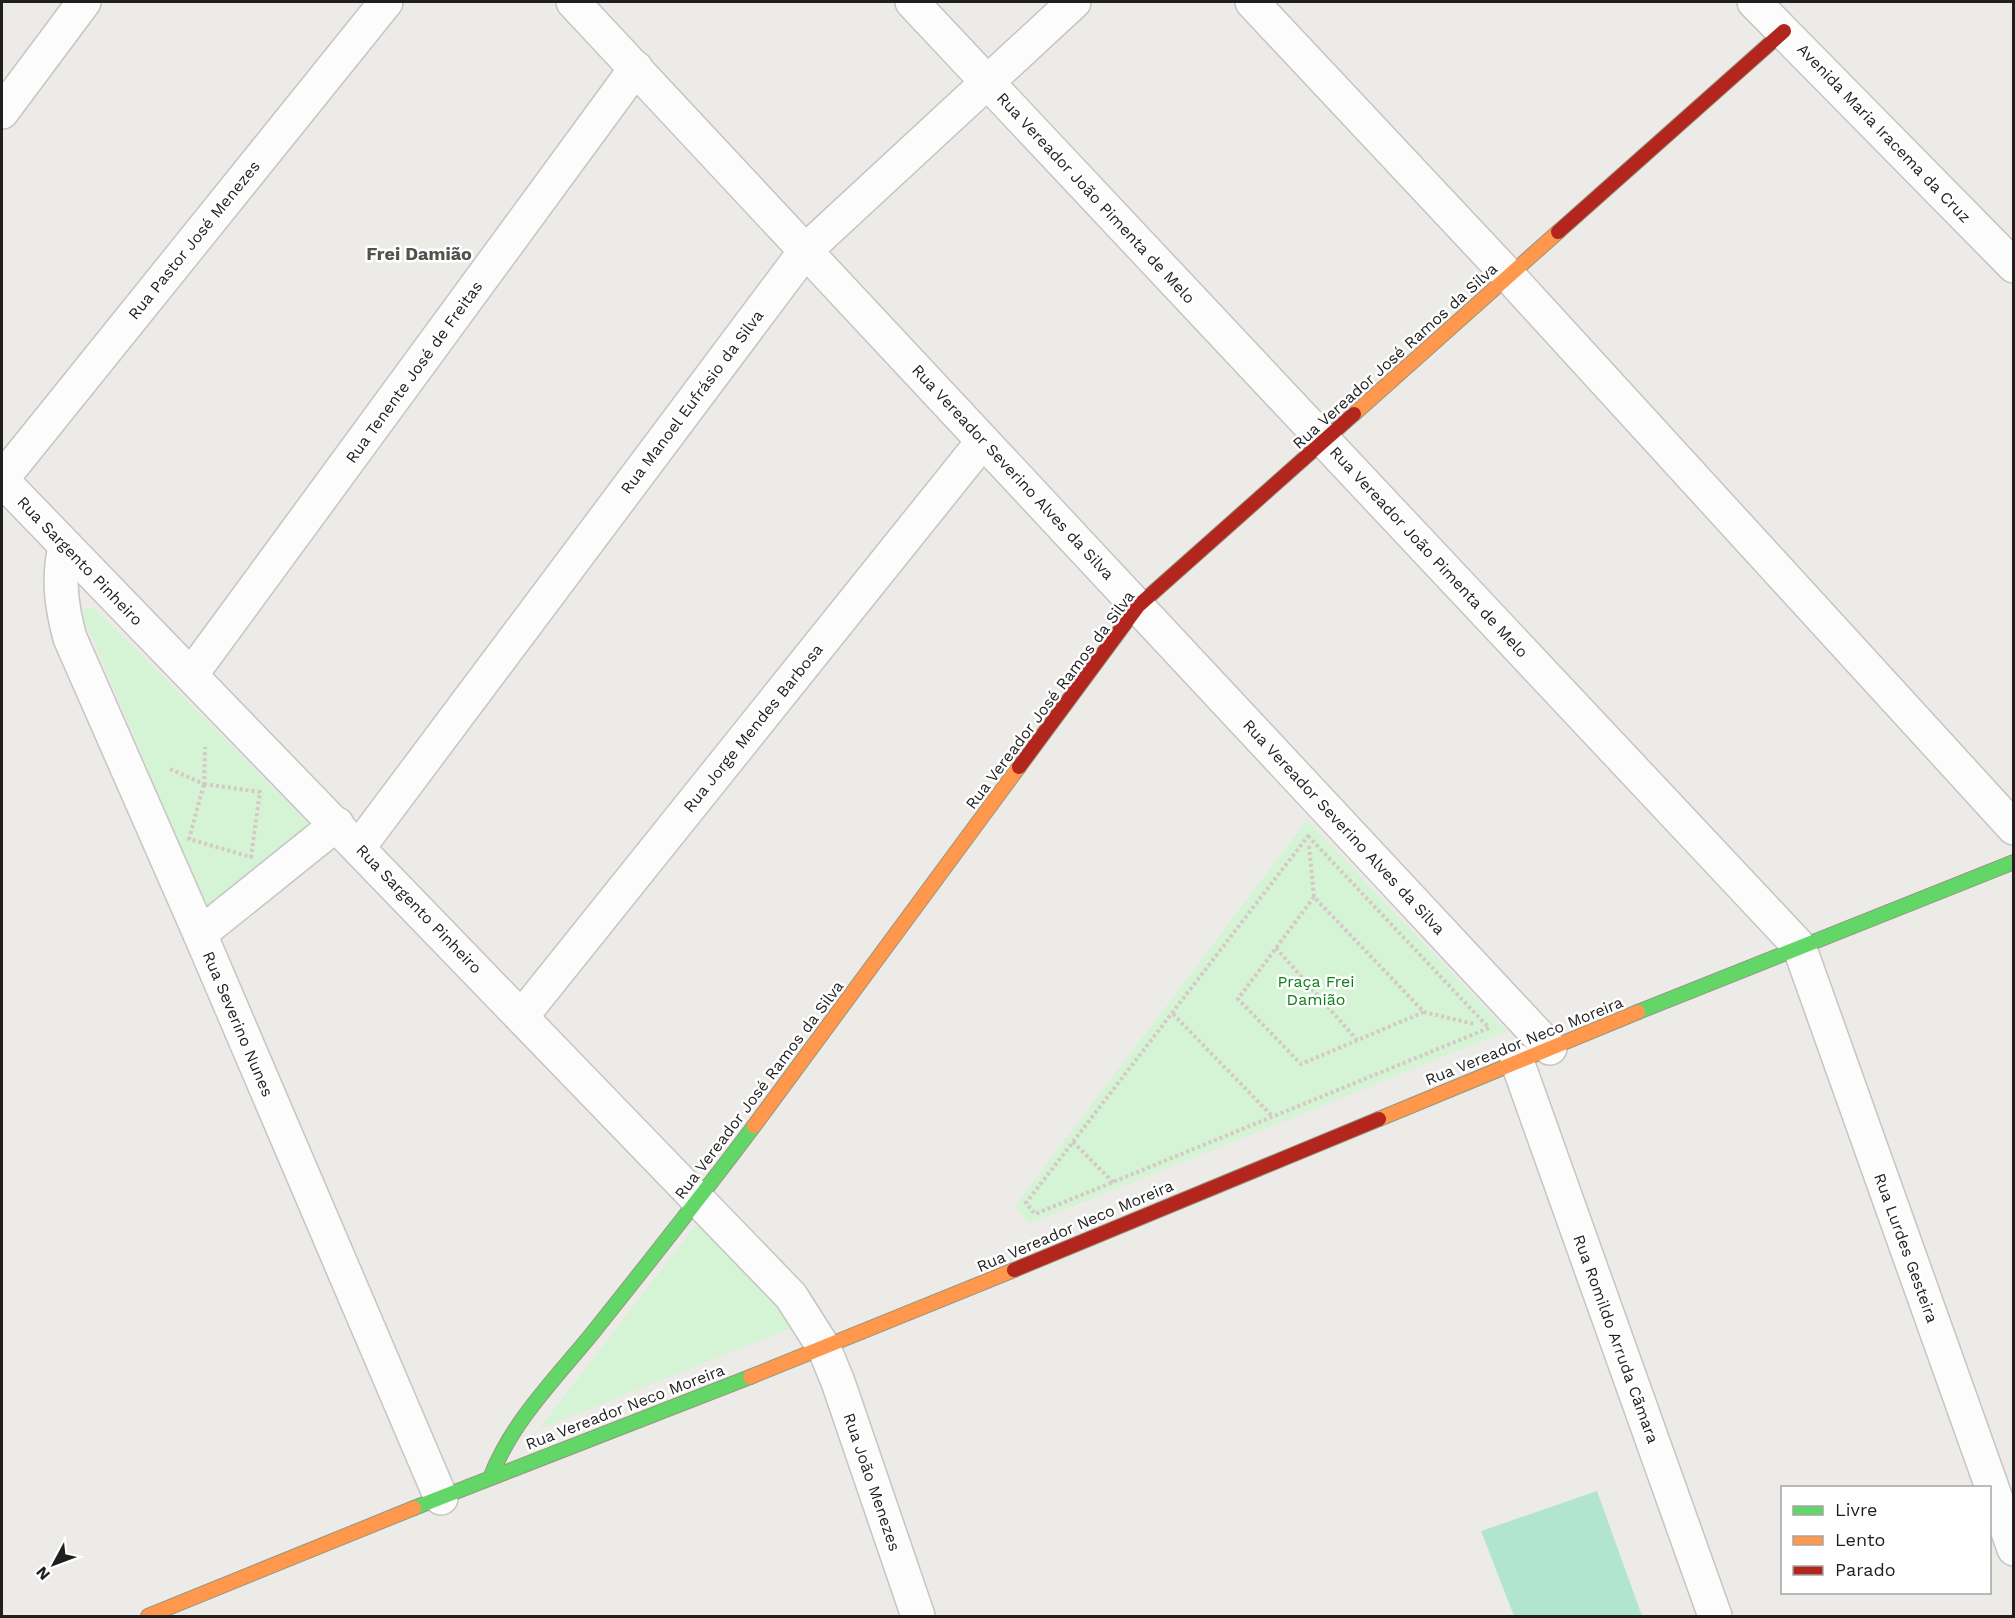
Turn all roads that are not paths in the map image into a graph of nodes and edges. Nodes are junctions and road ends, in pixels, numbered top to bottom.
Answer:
1 (84, 2) edge
2 (386, 2) edge
3 (573, 2) edge
4 (912, 2) edge
5 (1074, 2) edge
6 (1252, 2) edge
7 (1754, 2) edge
8 (1784, 31) junction
9 (636, 68) junction
10 (987, 82) junction
11 (2, 112) edge
12 (806, 250) junction
13 (2013, 266) edge
14 (1509, 276) junction
15 (983, 441) junction
16 (1324, 441) junction
17 (2, 480) edge
18 (65, 546) junction
19 (1138, 606) junction
20 (192, 675) junction
21 (337, 824) junction
22 (2013, 828) edge
23 (359, 847) junction
24 (2013, 862) edge
25 (200, 934) junction
26 (1798, 946) junction
27 (522, 1016) junction
28 (1550, 1047) junction
29 (1517, 1061) junction
30 (700, 1199) junction
31 (824, 1348) junction
32 (491, 1476) junction
33 (1990, 1486) edge
34 (1991, 1488) edge
35 (441, 1498) junction
36 (2013, 1550) edge
37 (148, 1617) edge
38 (918, 1617) edge
39 (1715, 1617) edge

1 - 11 street
2 - 17 street, Rua Pastor José Menezes
3 - 9 street, Rua Vereador Severino Alves da Silva
4 - 10 street, Rua Vereador João Pimenta de Melo
5 - 10 street, Rua Manoel Eufrásio da Silva
6 - 14 street
7 - 8 street, Avenida Maria Iracema da Cruz
8 - 13 street, Avenida Maria Iracema da Cruz
8 - 14 street, Rua Vereador José Ramos da Silva
9 - 12 street, Rua Vereador Severino Alves da Silva
9 - 20 street, Rua Tenente José de Freitas
10 - 12 street, Rua Manoel Eufrásio da Silva
10 - 16 street, Rua Vereador João Pimenta de Melo
12 - 15 street, Rua Vereador Severino Alves da Silva
12 - 23 street, Rua Manoel Eufrásio da Silva
14 - 16 street, Rua Vereador José Ramos da Silva
14 - 22 street
15 - 19 street, Rua Vereador Severino Alves da Silva
15 - 27 street, Rua Jorge Mendes Barbosa
16 - 19 street, Rua Vereador José Ramos da Silva
16 - 26 street, Rua Vereador João Pimenta de Melo
17 - 18 street, Rua Sargento Pinheiro
18 - 20 street, Rua Sargento Pinheiro
18 - 25 street, Rua Severino Nunes
19 - 28 street, Rua Vereador Severino Alves da Silva
19 - 30 street, Rua Vereador José Ramos da Silva
20 - 21 street, Rua Sargento Pinheiro
21 - 23 street, Rua Sargento Pinheiro
21 - 25 street
23 - 27 street, Rua Sargento Pinheiro
24 - 26 street, Rua Vereador Neco Moreira
25 - 35 street, Rua Severino Nunes
26 - 28 street, Rua Vereador Neco Moreira
26 - 33 street, Rua Lurdes Gesteira
27 - 30 street, Rua Sargento Pinheiro
28 - 29 street, Rua Vereador Neco Moreira
29 - 31 street, Rua Vereador Neco Moreira
29 - 39 street, Rua Romildo Arruda Cãmara
30 - 31 street, Rua Sargento Pinheiro
30 - 32 street, Rua Vereador José Ramos da Silva
31 - 32 street, Rua Vereador Neco Moreira
31 - 38 street, Rua João Menezes
32 - 35 street, Rua Vereador Neco Moreira
34 - 36 street, Rua Lurdes Gesteira
35 - 37 street, Rua Vereador Neco Moreira

